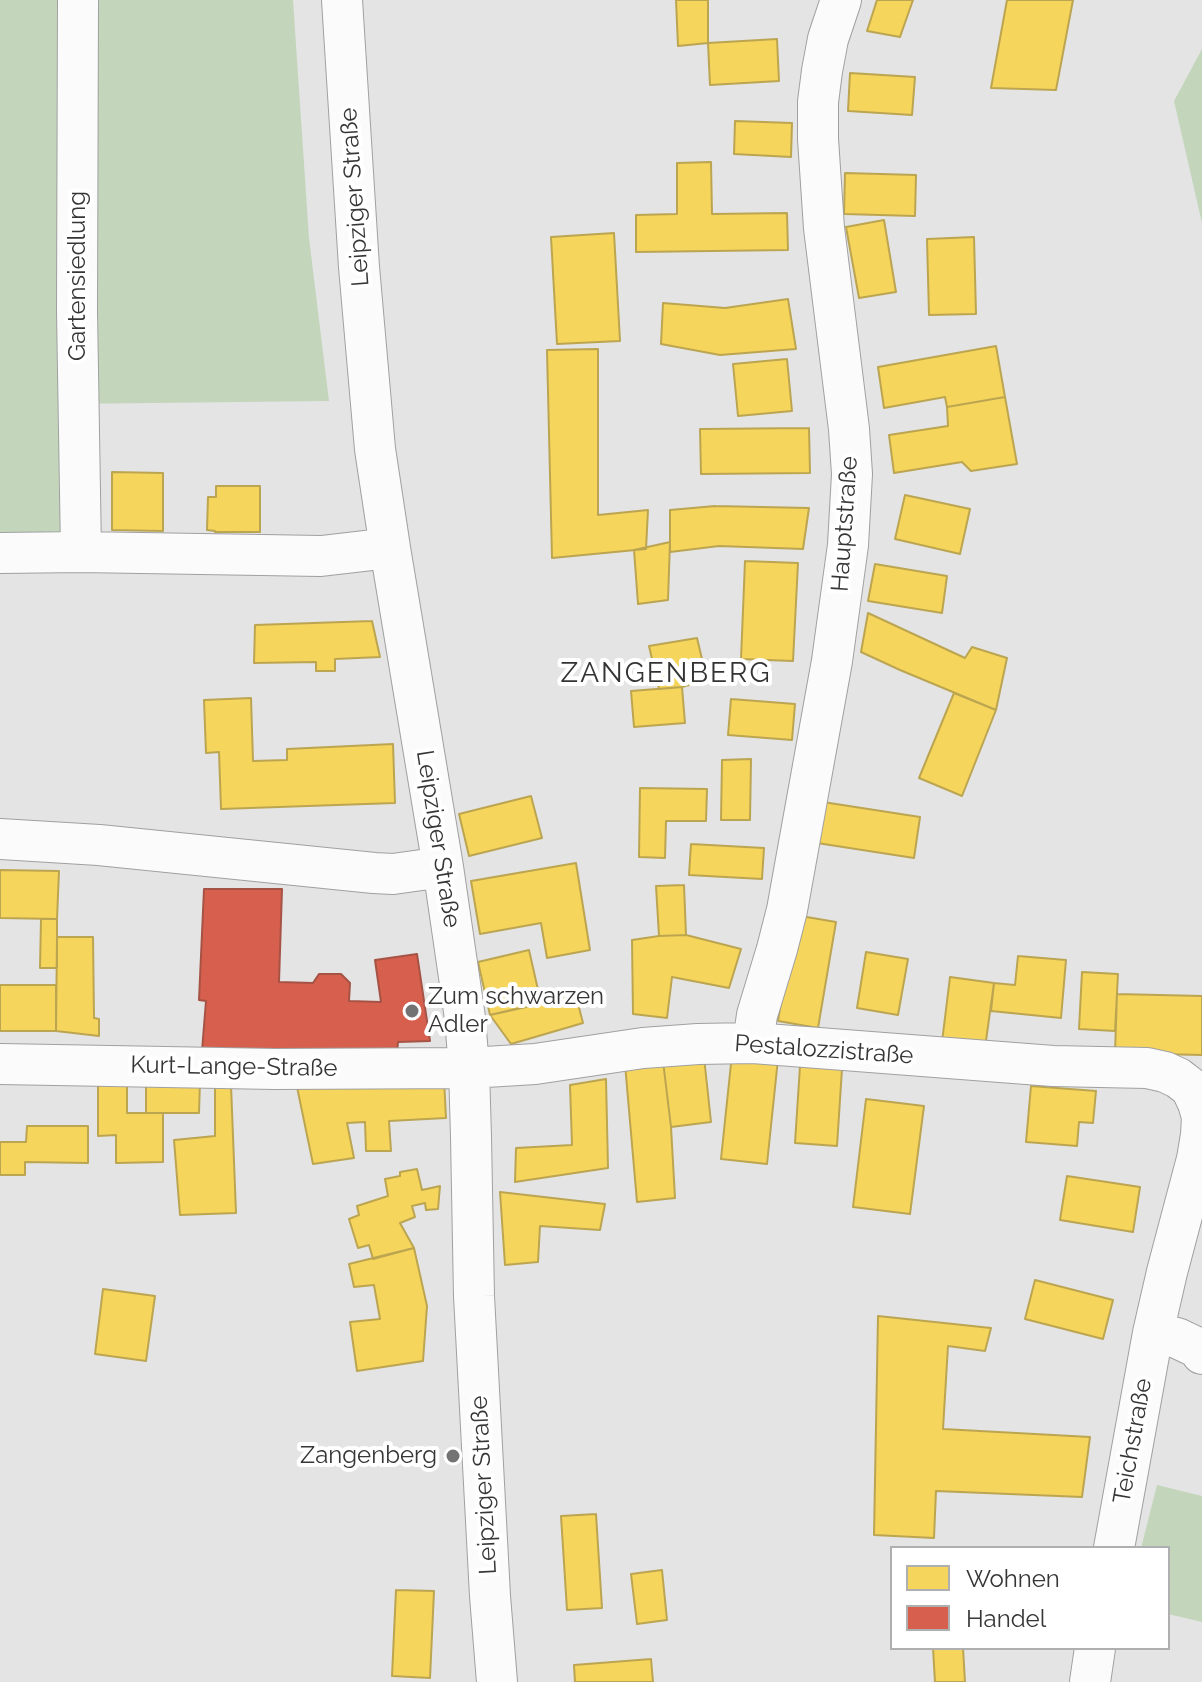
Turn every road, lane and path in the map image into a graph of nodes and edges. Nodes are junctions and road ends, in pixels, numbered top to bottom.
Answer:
1 (78, 0) edge
2 (342, 0) edge
3 (841, 0) edge
4 (390, 548) junction
5 (81, 552) junction
6 (0, 553) edge
7 (0, 839) edge
8 (443, 867) junction
9 (753, 1043) junction
10 (0, 1064) edge
11 (469, 1068) junction
12 (1178, 1078) joint
13 (1153, 1333) junction
14 (1202, 1354) edge
15 (1114, 1546) edge
16 (1095, 1650) edge
17 (497, 1682) edge
18 (1090, 1682) edge

1 - 5 street, Gartensiedlung
2 - 4 street, Leipziger Straße
3 - 9 street, Hauptstraße
4 - 5 street
4 - 8 street, Leipziger Straße
5 - 6 street
7 - 8 street
8 - 11 street, Leipziger Straße
9 - 11 street, Pestalozzistraße
9 - 12 street, Pestalozzistraße
10 - 11 street, Kurt-Lange-Straße
11 - 17 street, Leipziger Straße
12 - 13 street, Teichstraße
13 - 14 street
13 - 15 street, Teichstraße
16 - 18 street

